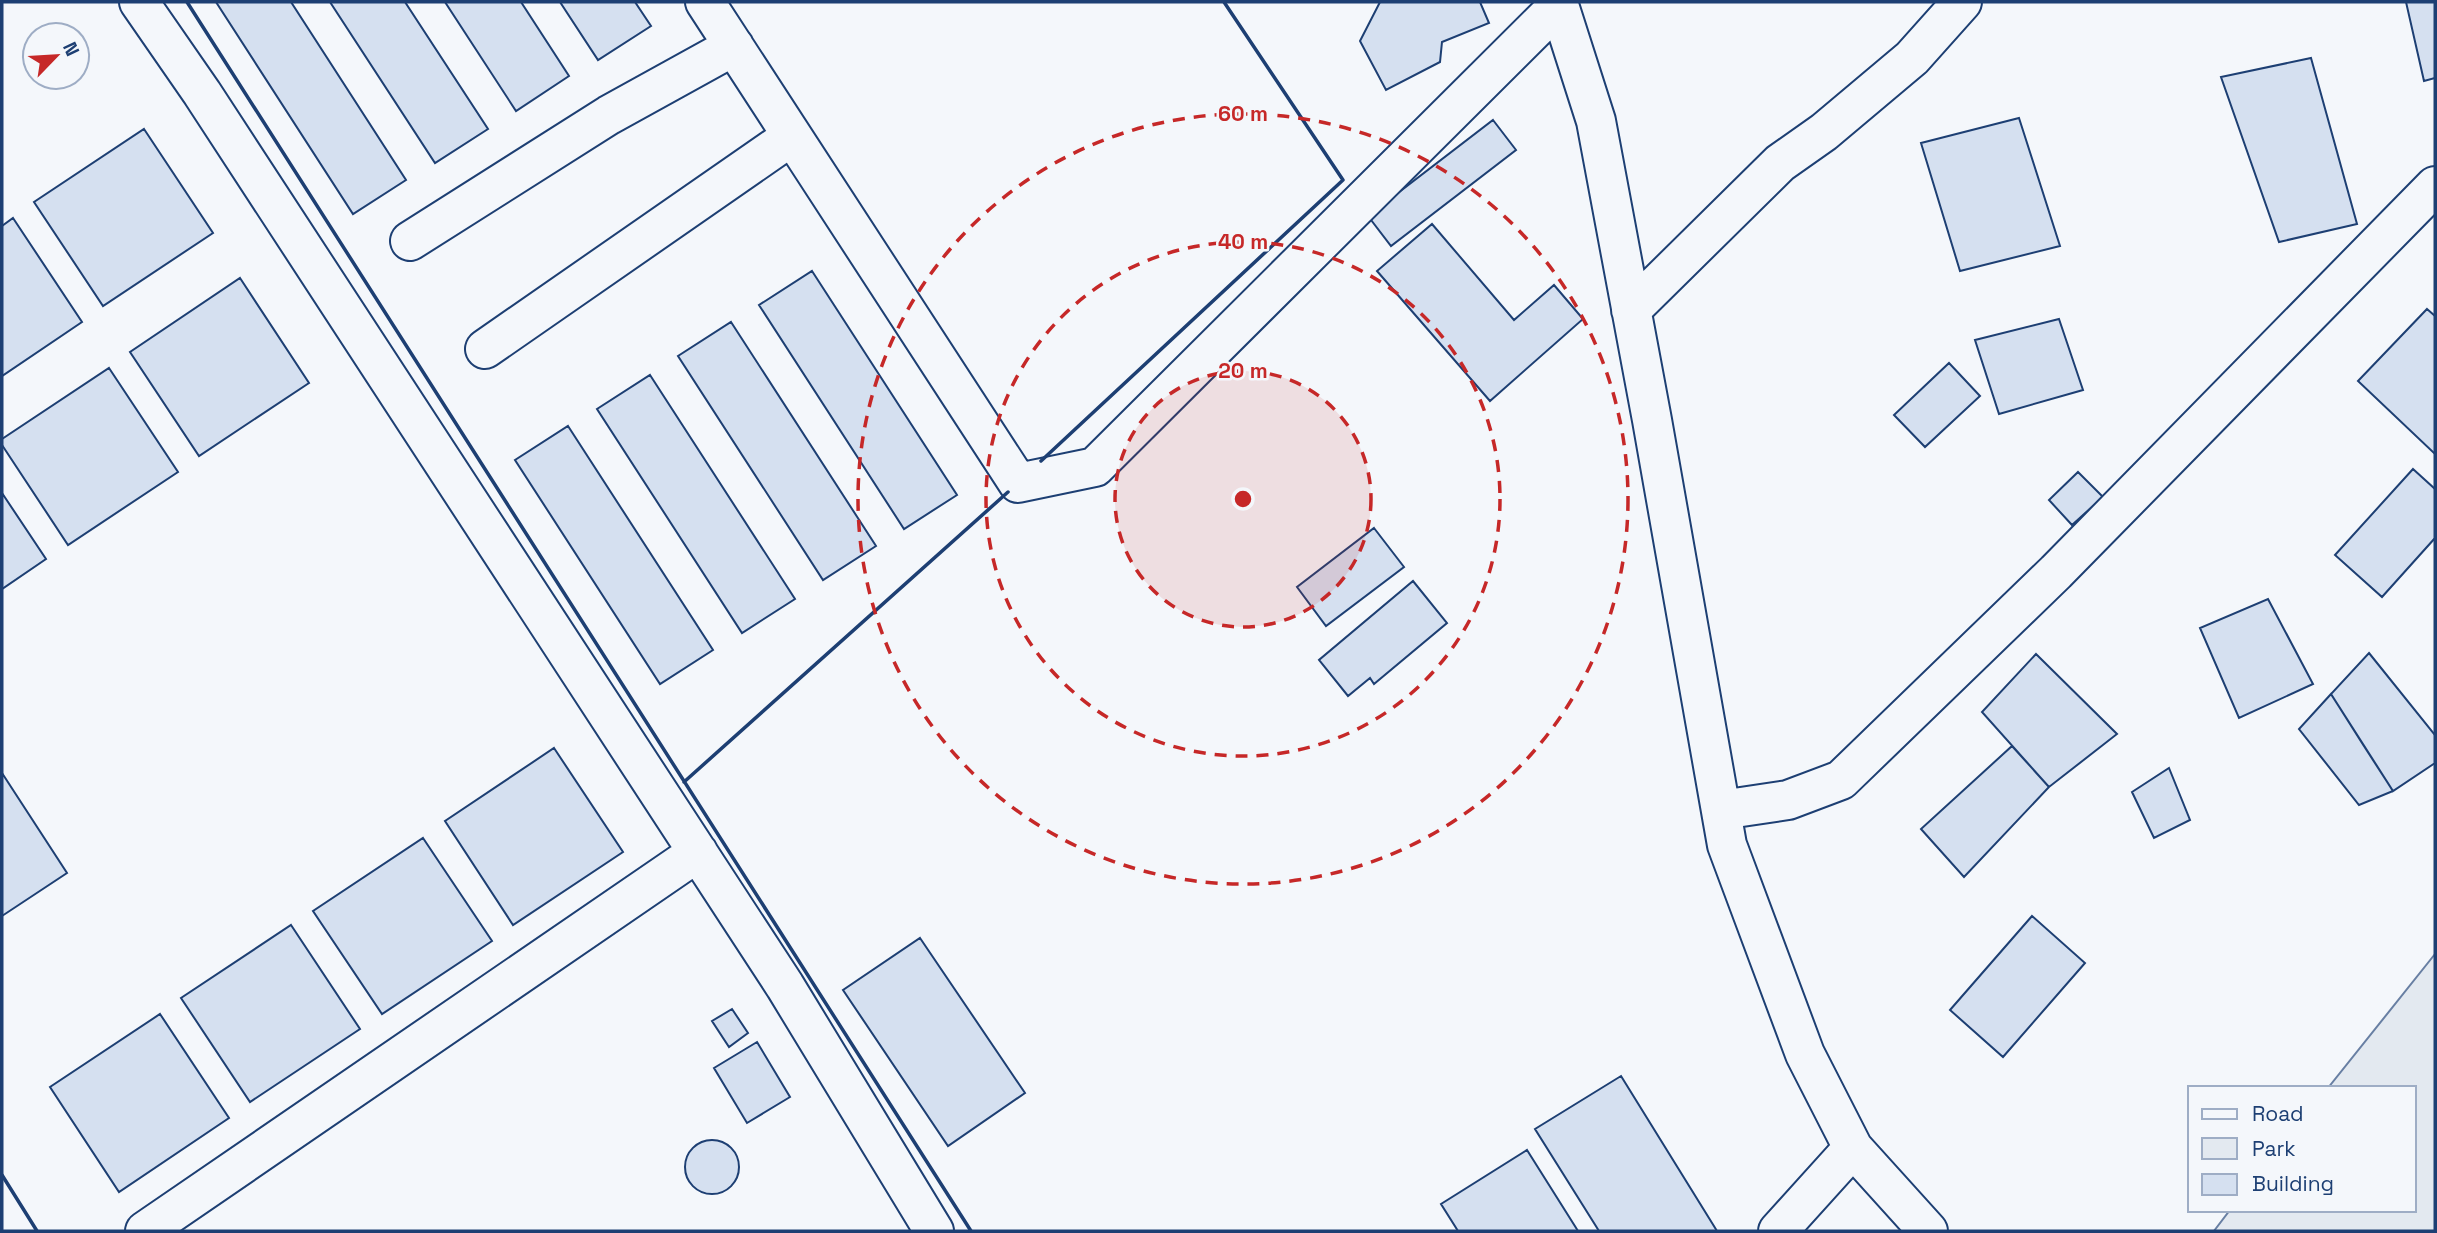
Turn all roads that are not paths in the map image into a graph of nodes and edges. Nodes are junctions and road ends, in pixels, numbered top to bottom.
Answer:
1 (139, 2) edge
2 (705, 2) edge
3 (1962, 2) edge
4 (1558, 3) edge
5 (734, 46) junction
6 (792, 136) junction
7 (2435, 186) edge
8 (411, 241) dead end
9 (1632, 310) junction
10 (485, 349) dead end
11 (1721, 810) junction
12 (698, 852) junction
13 (1853, 1148) junction
14 (145, 1231) edge
15 (934, 1231) edge
16 (1778, 1231) edge
17 (1928, 1231) edge

1 - 12 street
2 - 5 street
3 - 9 street
4 - 6 street
4 - 9 street
5 - 6 street
5 - 8 street
6 - 10 street
7 - 11 street
9 - 11 street
11 - 13 street
12 - 14 street
12 - 15 street
13 - 16 street
13 - 17 street

